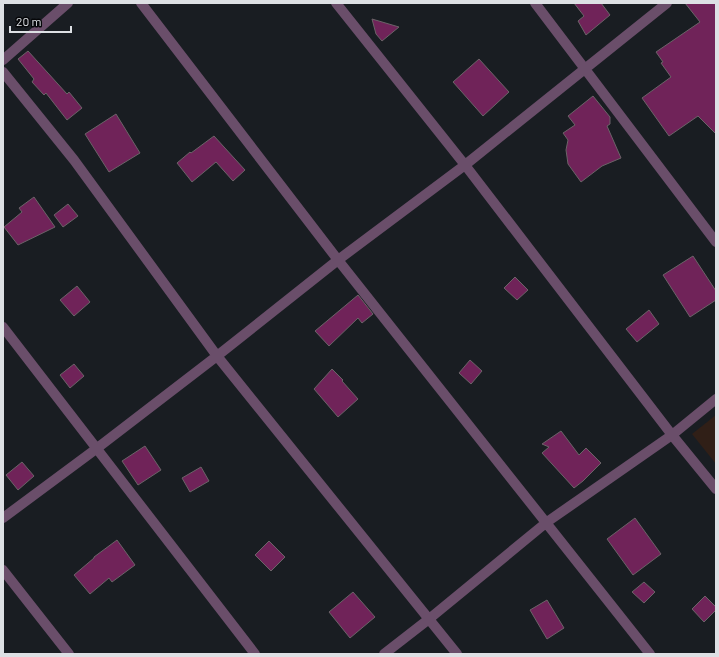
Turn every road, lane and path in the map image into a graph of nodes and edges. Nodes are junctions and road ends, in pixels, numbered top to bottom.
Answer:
1 (68, 3) edge
2 (141, 3) edge
3 (336, 3) edge
4 (535, 3) edge
5 (668, 3) edge
6 (3, 60) edge
7 (585, 69) junction
8 (3, 72) edge
9 (465, 165) junction
10 (716, 242) edge
11 (338, 260) junction
12 (3, 327) edge
13 (217, 356) junction
14 (716, 399) edge
15 (672, 435) junction
16 (96, 449) junction
17 (716, 489) edge
18 (3, 518) edge
19 (547, 522) junction
20 (3, 570) edge
21 (429, 619) junction
22 (69, 654) edge
23 (255, 654) edge
24 (384, 654) edge
25 (457, 654) edge
26 (650, 654) edge

1 - 6 street
2 - 11 street
3 - 9 street
4 - 7 street
5 - 7 street
7 - 9 street
7 - 10 street
8 - 13 street
9 - 11 street
9 - 15 street
11 - 13 street
11 - 19 street
12 - 16 street
13 - 16 street
13 - 21 street
14 - 15 street
15 - 17 street
15 - 19 street
16 - 18 street
16 - 23 street
19 - 21 street
19 - 26 street
20 - 22 street
21 - 24 street
21 - 25 street

